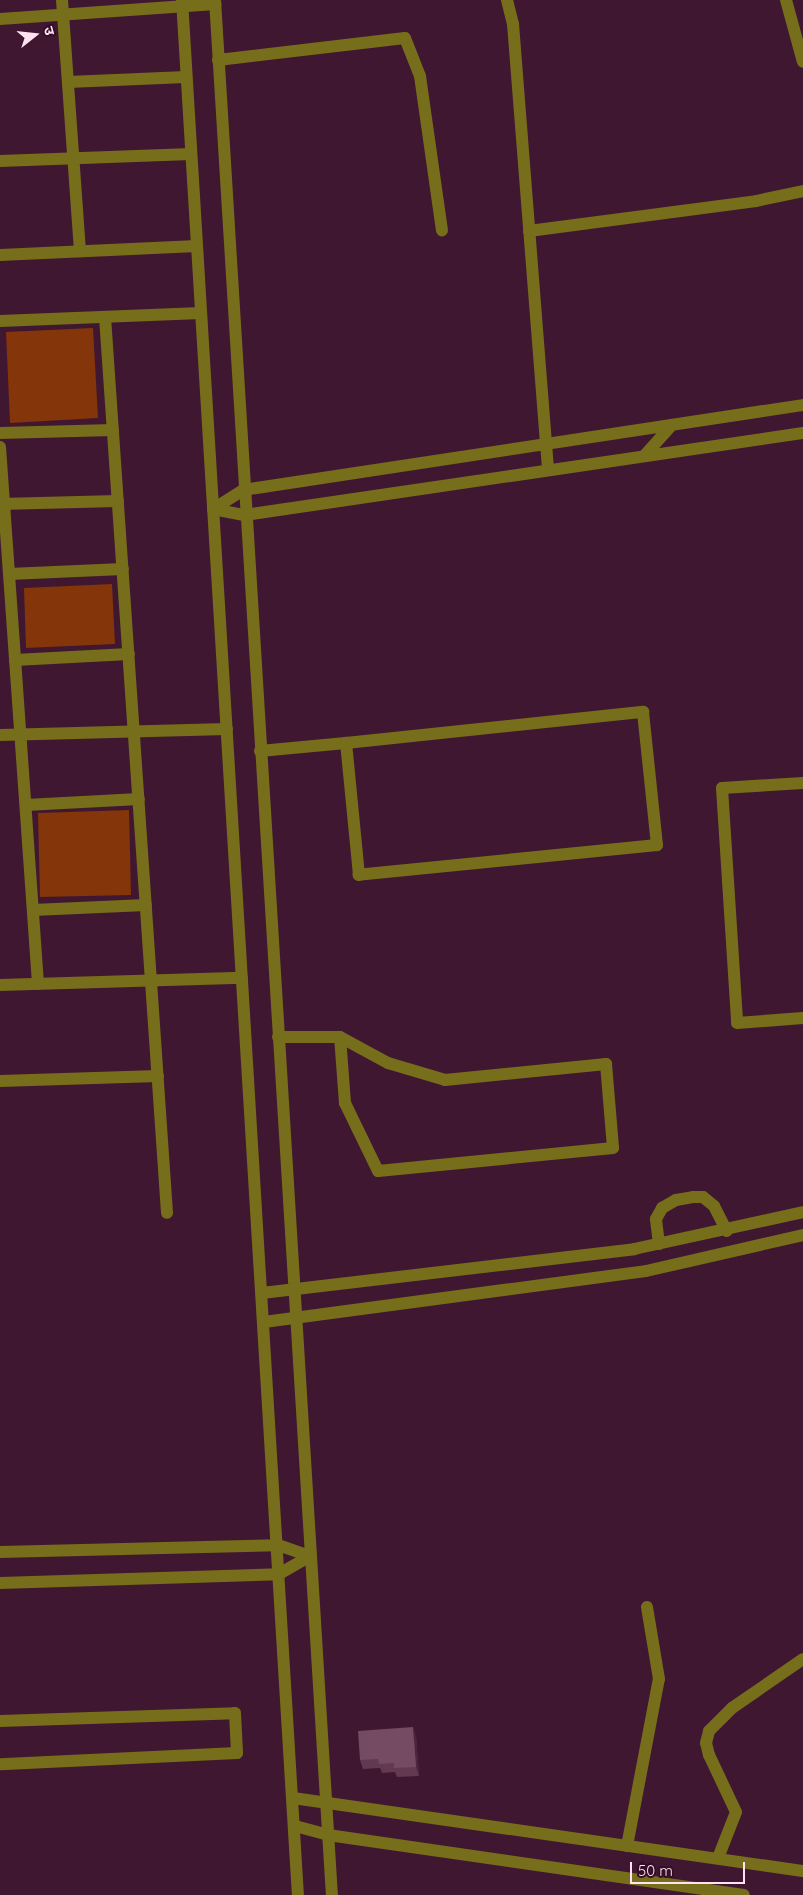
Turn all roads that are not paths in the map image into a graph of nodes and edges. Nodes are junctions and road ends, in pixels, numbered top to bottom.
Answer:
1 (62, 0) edge
2 (506, 0) edge
3 (786, 0) edge
4 (215, 2) edge
5 (182, 3) edge
6 (63, 14) junction
7 (0, 19) edge
8 (218, 60) junction
9 (803, 62) edge
10 (186, 77) junction
11 (68, 82) junction
12 (191, 154) junction
13 (73, 160) junction
14 (0, 161) edge
15 (803, 191) edge
16 (442, 230) dead end
17 (529, 231) junction
18 (197, 246) junction
19 (80, 251) junction
20 (0, 255) edge
21 (201, 313) junction
22 (105, 317) junction
23 (0, 321) edge
24 (803, 405) edge
25 (672, 425) junction
26 (113, 430) junction
27 (0, 433) edge
28 (803, 433) edge
29 (545, 444) junction
30 (0, 447) edge
31 (644, 456) junction
32 (548, 470) junction
33 (243, 490) junction
34 (118, 500) junction
35 (2, 504) edge
36 (213, 509) junction
37 (245, 515) junction
38 (123, 569) junction
39 (9, 574) junction
40 (128, 654) junction
41 (15, 660) junction
42 (227, 730) junction
43 (134, 732) junction
44 (20, 734) junction
45 (0, 735) edge
46 (346, 742) junction
47 (260, 751) junction
48 (803, 783) edge
49 (139, 799) junction
50 (26, 805) junction
51 (146, 905) junction
52 (33, 910) junction
53 (242, 978) junction
54 (151, 980) junction
55 (38, 984) junction
56 (0, 985) edge
57 (803, 1018) edge
58 (278, 1037) junction
59 (340, 1037) junction
60 (158, 1076) junction
61 (0, 1081) edge
62 (803, 1212) edge
63 (167, 1213) dead end
64 (726, 1231) junction
65 (803, 1235) edge
66 (659, 1244) junction
67 (294, 1290) junction
68 (262, 1293) junction
69 (296, 1319) junction
70 (264, 1322) junction
71 (278, 1545) junction
72 (0, 1552) edge
73 (310, 1556) junction
74 (279, 1574) junction
75 (0, 1583) edge
76 (647, 1607) dead end
77 (803, 1659) edge
78 (0, 1721) edge
79 (0, 1764) edge
80 (293, 1798) junction
81 (326, 1804) junction
82 (295, 1826) junction
83 (328, 1835) junction
84 (627, 1846) junction
85 (718, 1858) junction
86 (803, 1871) edge
87 (298, 1895) edge
88 (332, 1895) edge
89 (744, 1895) edge

1 - 6 street
2 - 17 street
3 - 9 street
4 - 5 street
4 - 8 street
5 - 6 street
5 - 10 street
6 - 7 street
6 - 11 street
8 - 16 street
8 - 33 street
10 - 11 street
10 - 12 street
11 - 13 street
12 - 13 street
12 - 18 street
13 - 14 street
13 - 19 street
15 - 17 street
17 - 29 street
18 - 19 street
18 - 21 street
19 - 20 street
21 - 22 street
21 - 36 street
22 - 23 street
22 - 26 street
24 - 25 street
25 - 29 street
25 - 31 street
26 - 27 street
26 - 34 street
28 - 31 street
29 - 32 street
29 - 33 street
30 - 35 street
31 - 32 street
32 - 37 street
33 - 36 street
33 - 37 street
34 - 35 street
34 - 38 street
35 - 39 street
36 - 37 street
36 - 42 street
37 - 47 street
38 - 39 street
38 - 40 street
39 - 41 street
40 - 41 street
40 - 43 street
41 - 44 street
42 - 43 street
42 - 53 street
43 - 44 street
43 - 49 street
44 - 45 street
44 - 50 street
46 - 46 street
46 - 47 street
47 - 58 street
48 - 57 street
49 - 50 street
49 - 51 street
50 - 52 street
51 - 52 street
51 - 54 street
52 - 55 street
53 - 54 street
53 - 68 street
54 - 55 street
54 - 60 street
55 - 56 street
58 - 59 street
58 - 67 street
59 - 59 street
60 - 61 street
60 - 63 street
62 - 64 street
64 - 66 street
64 - 66 street
65 - 69 street
66 - 67 street
67 - 68 street
67 - 69 street
68 - 70 street
69 - 70 street
69 - 73 street
70 - 71 street
71 - 72 street
71 - 73 street
71 - 74 street
73 - 74 street
73 - 81 street
74 - 75 street
74 - 80 street
76 - 84 street
77 - 85 street
78 - 79 street
80 - 81 street
80 - 82 street
81 - 83 street
81 - 84 street
82 - 83 street
82 - 87 street
83 - 88 street
83 - 89 street
84 - 85 street
85 - 86 street

